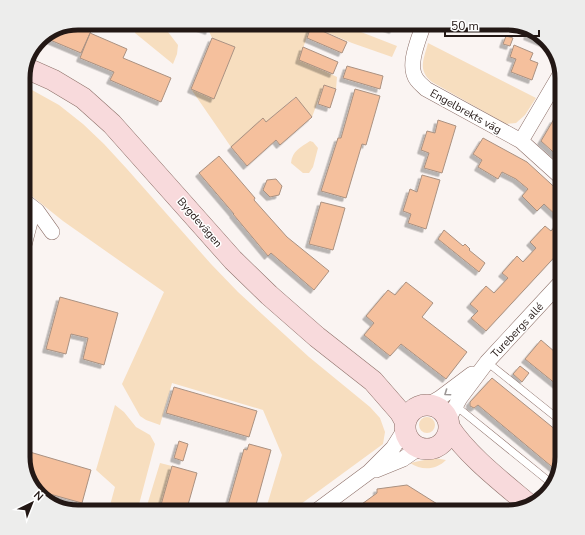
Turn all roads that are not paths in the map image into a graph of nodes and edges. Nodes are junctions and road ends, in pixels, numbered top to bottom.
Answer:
1 (422, 30) edge
2 (31, 70) edge
3 (555, 83) edge
4 (521, 141) junction
5 (555, 172) edge
6 (30, 206) edge
7 (37, 211) junction
8 (52, 232) dead end
9 (30, 238) edge
10 (555, 289) edge
11 (488, 362) junction
12 (373, 381) junction
13 (424, 405) junction
14 (555, 416) edge
15 (451, 418) junction
16 (405, 425) junction
17 (429, 448) junction
18 (370, 472) junction
19 (495, 476) junction
20 (549, 481) edge
21 (525, 501) edge
22 (325, 505) edge

1 - 4 street, Engelbrekts väg
2 - 12 street, Bygdevägen
3 - 4 street
4 - 5 street, Engelbrekts väg
6 - 7 street
7 - 8 street
7 - 9 lane
10 - 11 street, Turebergs allé
11 -> 13 street, Turebergs allé
11 - 14 lane
11 - 15 street, Turebergs allé
12 - 13 street, Bygdevägen
12 - 16 street, Bygdevägen
13 - 15 street
13 - 16 street
15 - 17 street
15 - 19 street
15 - 20 lane
16 - 17 street
16 - 18 street
17 - 18 street
17 - 19 street
18 - 22 street
19 - 21 street

